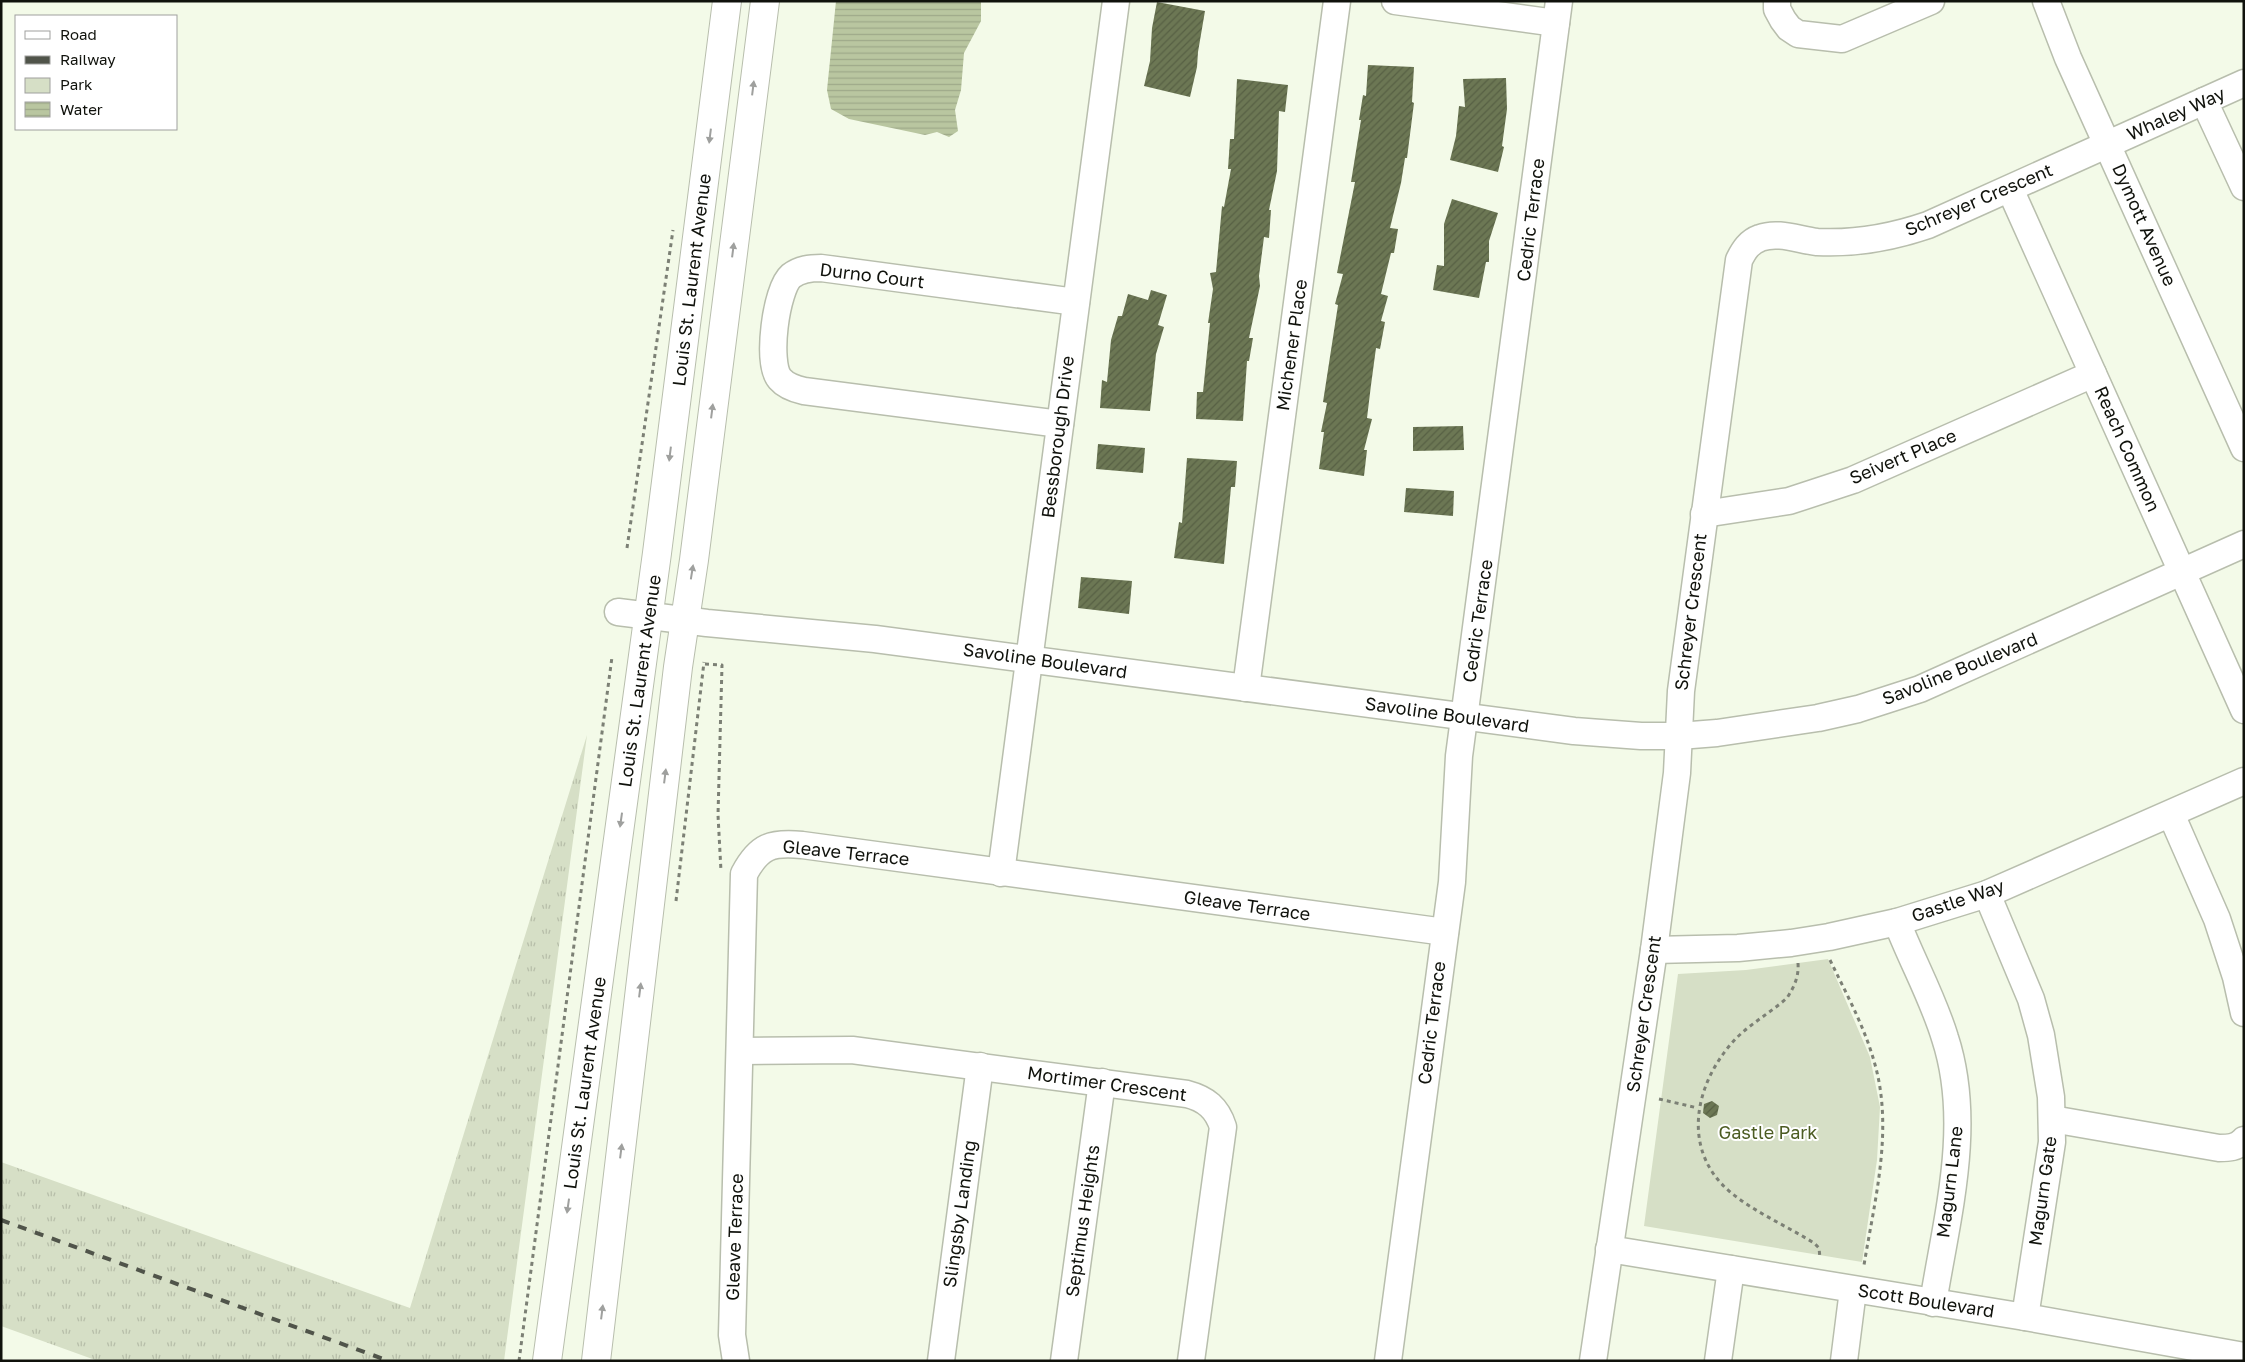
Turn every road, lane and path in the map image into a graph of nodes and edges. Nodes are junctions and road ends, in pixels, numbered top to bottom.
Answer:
1 (727, 1) edge
2 (765, 1) edge
3 (1116, 1) edge
4 (1337, 1) edge
5 (1394, 1) edge
6 (1777, 1) edge
7 (1931, 1) edge
8 (2046, 1) edge
9 (1558, 12) edge
10 (2244, 83) edge
11 (2204, 101) junction
12 (2108, 145) junction
13 (2244, 187) edge
14 (2010, 189) junction
15 (673, 226) dead end
16 (1076, 302) junction
17 (2093, 374) junction
18 (1060, 424) junction
19 (2244, 448) edge
20 (1704, 514) junction
21 (2244, 544) edge
22 (627, 548) dead end
23 (2181, 572) junction
24 (618, 612) dead end
25 (649, 616) junction
26 (684, 620) junction
27 (612, 657) dead end
28 (1030, 658) junction
29 (1246, 688) junction
30 (2244, 710) edge
31 (1465, 717) junction
32 (1679, 736) junction
33 (2244, 781) edge
34 (2172, 814) junction
35 (1001, 872) junction
36 (1987, 894) junction
37 (1898, 922) junction
38 (1444, 932) junction
39 (1654, 950) junction
40 (1829, 957) dead end
41 (1798, 962) dead end
42 (2244, 1013) edge
43 (741, 1051) junction
44 (980, 1066) junction
45 (1102, 1082) junction
46 (1659, 1099) dead end
47 (1698, 1108) junction
48 (2052, 1119) junction
49 (2244, 1140) edge
50 (1609, 1249) junction
51 (1820, 1258) dead end
52 (1864, 1265) dead end
53 (1730, 1269) junction
54 (1853, 1290) junction
55 (1933, 1302) junction
56 (2025, 1317) junction
57 (2244, 1356) edge
58 (519, 1361) edge
59 (547, 1361) edge
60 (596, 1361) edge
61 (736, 1361) edge
62 (941, 1361) edge
63 (1064, 1361) edge
64 (1191, 1361) edge
65 (1388, 1361) edge
66 (1593, 1361) edge
67 (1718, 1361) edge
68 (1844, 1361) edge

1 -> 25 main road, Louis St. Laurent Avenue
26 -> 2 main road, Louis St. Laurent Avenue
3 - 16 street, Bessborough Drive
4 - 29 street, Michener Place
5 - 9 street
6 - 7 street
8 - 12 street, Dymott Avenue
9 - 31 street, Cedric Terrace
10 - 11 street, Whaley Way
11 - 12 street, Whaley Way
11 - 13 street
12 - 14 street, Schreyer Crescent
12 - 19 street, Dymott Avenue
14 - 17 street, Reach Common
14 - 20 street, Schreyer Crescent
15 - 22 path
16 - 18 street, Bessborough Drive
16 - 18 street, Durno Court
17 - 20 street, Seivert Place
17 - 23 street, Reach Common
18 - 28 street, Bessborough Drive
20 - 32 street, Schreyer Crescent
21 - 23 street, Savoline Boulevard
23 - 30 street, Reach Common
23 - 32 street, Savoline Boulevard
24 - 25 street, Savoline Boulevard
25 - 26 street, Savoline Boulevard
25 -> 59 main road, Louis St. Laurent Avenue
26 - 28 street, Savoline Boulevard
60 -> 26 main road, Louis St. Laurent Avenue
27 - 58 path
28 - 29 street, Savoline Boulevard
28 - 35 street, Bessborough Drive
29 - 31 street, Savoline Boulevard
31 - 32 street, Savoline Boulevard
31 - 38 street, Cedric Terrace
32 - 39 street, Schreyer Crescent
33 - 34 street, Gastle Way
34 - 36 street, Gastle Way
34 - 42 street
35 - 38 street, Gleave Terrace
35 - 43 street, Gleave Terrace
36 - 37 street, Gastle Way
36 - 48 street, Magurn Gate
37 - 39 street, Gastle Way
37 - 55 street, Magurn Lane
38 - 65 street, Cedric Terrace
39 - 50 street, Schreyer Crescent
40 - 52 path
41 - 47 path
43 - 44 street, Mortimer Crescent
43 - 61 street, Gleave Terrace
44 - 45 street, Mortimer Crescent
44 - 62 street, Slingsby Landing
45 - 63 street, Septimus Heights
45 - 64 street, Mortimer Crescent
46 - 47 path
47 - 51 path
48 - 49 street
48 - 56 street, Magurn Gate
50 - 53 street, Scott Boulevard
50 - 66 street, Schreyer Crescent
53 - 54 street, Scott Boulevard
53 - 67 street
54 - 55 street, Scott Boulevard
54 - 68 street
55 - 56 street, Scott Boulevard
56 - 57 street, Scott Boulevard

